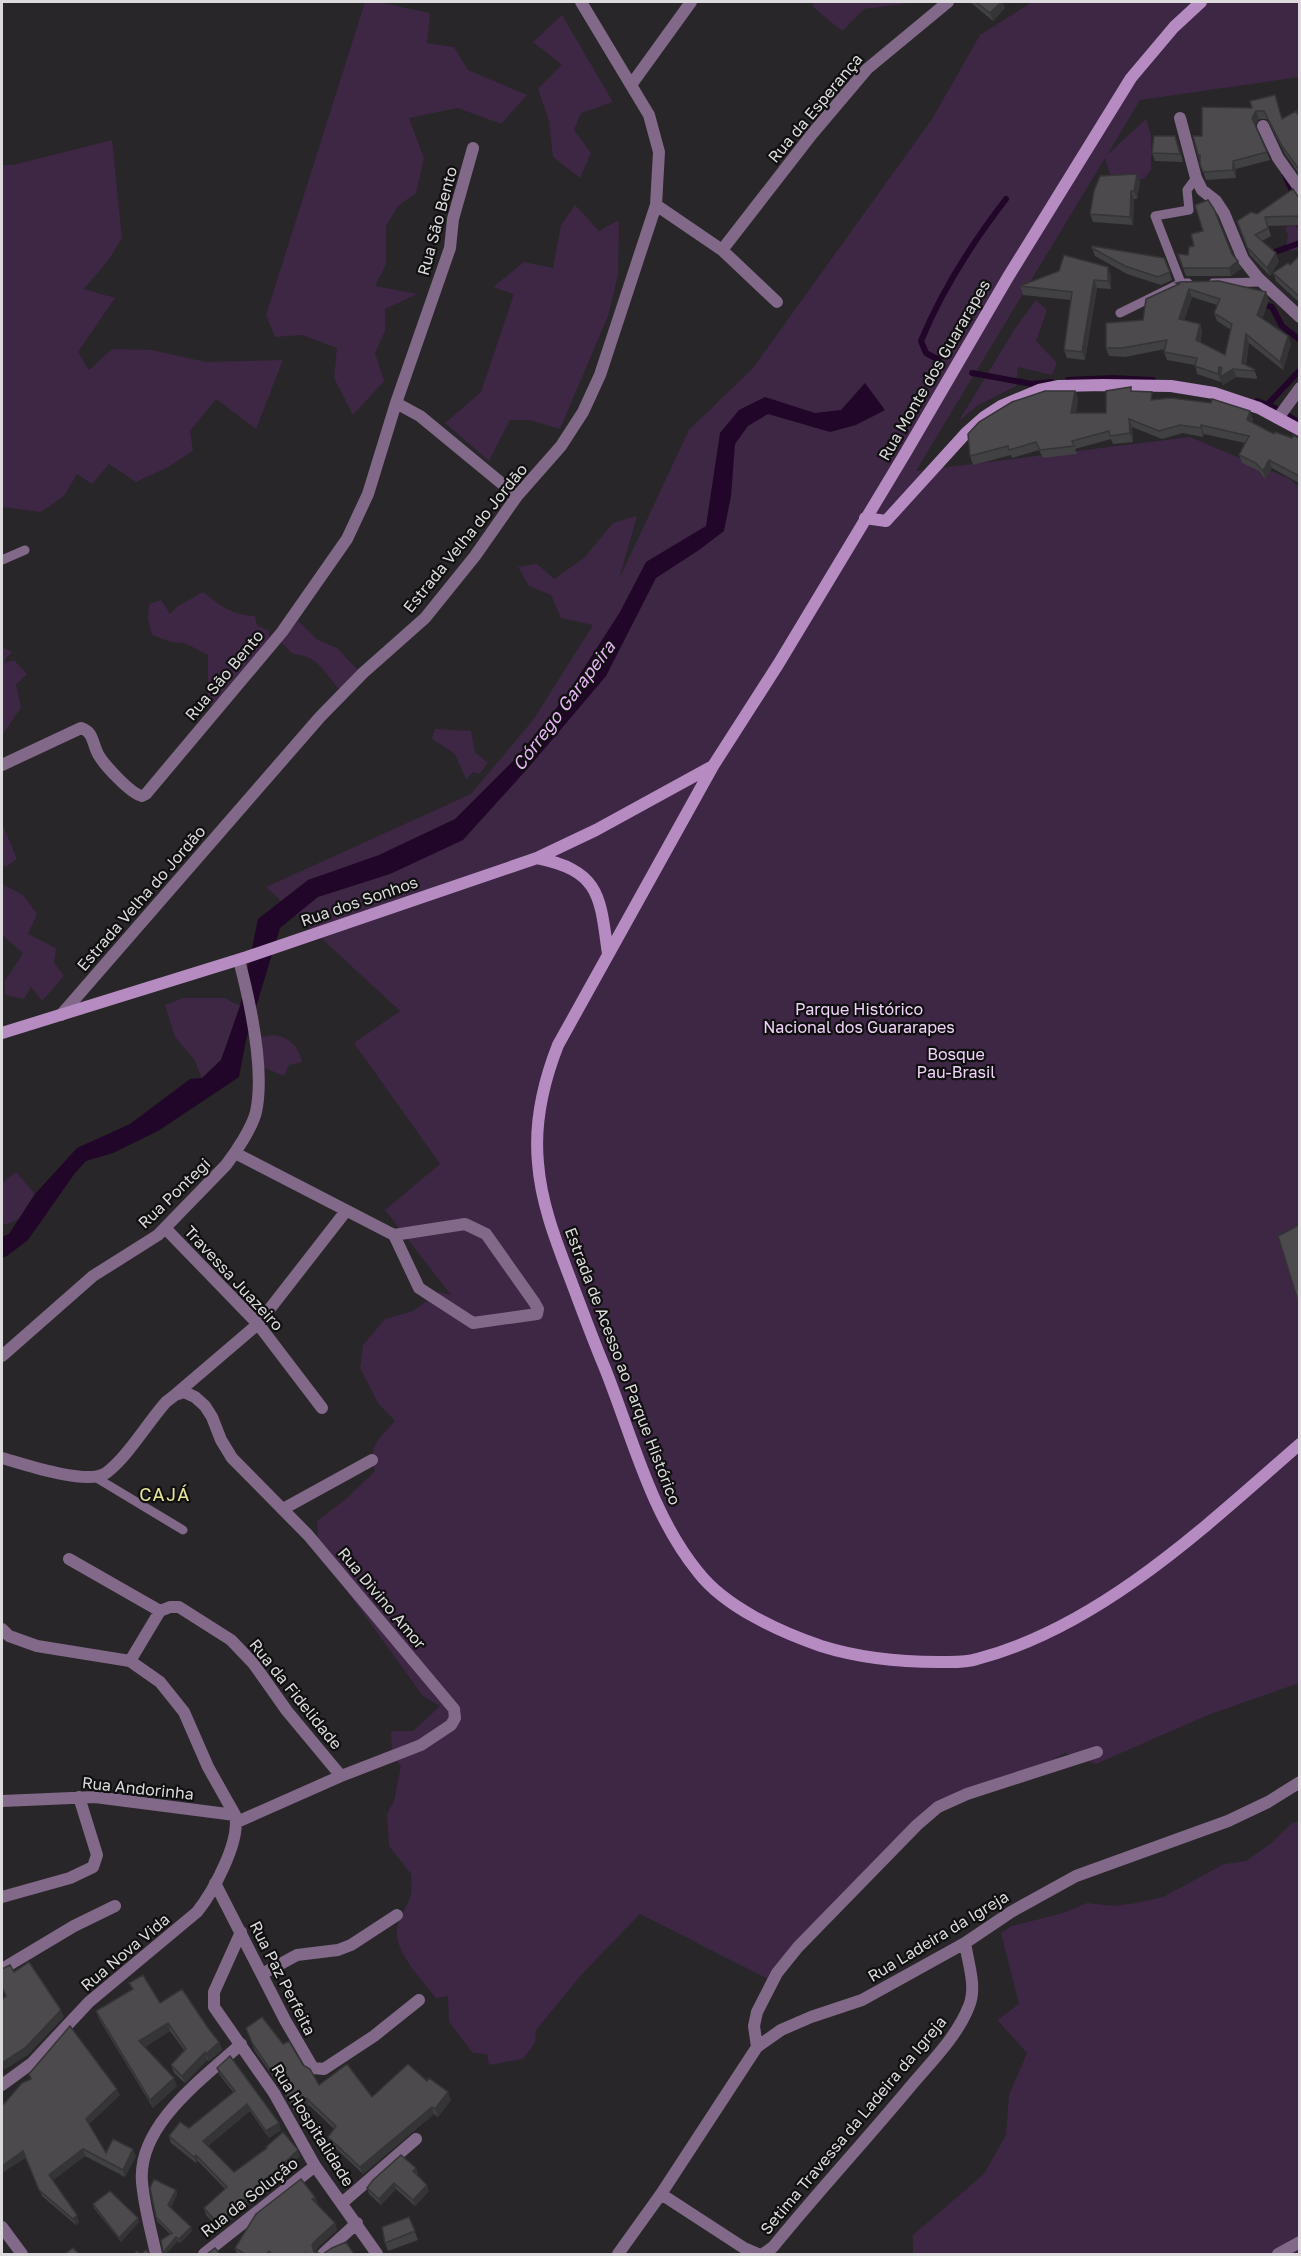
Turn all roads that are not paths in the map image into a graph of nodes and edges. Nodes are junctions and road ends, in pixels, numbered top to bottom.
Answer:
1 (581, 2) edge
2 (689, 2) edge
3 (948, 2) edge
4 (1201, 2) edge
5 (631, 85) junction
6 (1180, 118) dead end
7 (1263, 126) dead end
8 (473, 148) dead end
9 (1196, 178) junction
10 (1299, 189) edge
11 (656, 205) junction
12 (722, 250) junction
13 (1262, 282) junction
14 (1181, 283) junction
15 (777, 302) dead end
16 (1120, 313) dead end
17 (1299, 317) edge
18 (1299, 388) edge
19 (396, 403) junction
20 (1278, 418) junction
21 (1299, 430) edge
22 (518, 496) junction
23 (865, 518) junction
24 (25, 550) dead end
25 (2, 560) edge
26 (2, 765) edge
27 (712, 766) junction
28 (537, 858) junction
29 (608, 954) junction
30 (243, 958) junction
31 (61, 1015) junction
32 (2, 1033) edge
33 (236, 1153) junction
34 (346, 1211) junction
35 (165, 1228) junction
36 (394, 1235) junction
37 (258, 1324) junction
38 (2, 1356) edge
39 (175, 1395) junction
40 (322, 1408) dead end
41 (1299, 1444) edge
42 (2, 1458) edge
43 (372, 1460) dead end
44 (95, 1477) junction
45 (283, 1509) junction
46 (183, 1530) dead end
47 (69, 1559) dead end
48 (160, 1611) junction
49 (2, 1629) edge
50 (130, 1661) junction
51 (1097, 1752) dead end
52 (341, 1776) junction
53 (1299, 1782) edge
54 (79, 1797) junction
55 (2, 1801) edge
56 (236, 1819) junction
57 (215, 1883) junction
58 (2, 1897) edge
59 (115, 1906) dead end
60 (397, 1915) dead end
61 (241, 1932) junction
62 (965, 1943) junction
63 (2, 1969) edge
64 (262, 1974) junction
65 (419, 2000) dead end
66 (241, 2044) junction
67 (757, 2047) junction
68 (2, 2085) edge
69 (416, 2139) dead end
70 (315, 2166) junction
71 (661, 2194) junction
72 (342, 2203) junction
73 (357, 2223) junction
74 (2, 2227) edge
75 (1299, 2242) edge
76 (22, 2254) edge
77 (156, 2254) edge
78 (204, 2254) edge
79 (323, 2254) edge
80 (377, 2254) edge
81 (618, 2254) edge
82 (758, 2254) edge
83 (763, 2254) edge
84 (1278, 2254) edge

1 - 5 street, Estrada Velha do Jordão
2 - 5 street
3 - 12 street, Rua da Esperança
4 - 23 main road, Rua Monte dos Guararapes
5 - 11 street, Estrada Velha do Jordão
6 - 9 street
7 - 10 street
8 - 19 street, Rua São Bento
9 - 13 street
9 - 14 lane
11 - 12 street
11 - 22 street, Estrada Velha do Jordão
12 - 15 street
13 - 14 lane
13 - 17 street
14 - 16 lane
18 - 20 street
19 - 22 street
19 - 26 street, Rua São Bento
20 - 21 main road
20 - 23 main road
22 - 31 street, Estrada Velha do Jordão
23 - 27 main road, Rua Monte dos Guararapes
24 - 25 lane
27 - 28 main road, Rua dos Sonhos
27 - 29 main road, Estrada de Acesso ao Parque Histórico
28 - 29 main road
28 - 30 main road, Rua dos Sonhos
29 - 41 main road, Estrada de Acesso ao Parque Histórico
30 - 31 main road, Rua dos Sonhos
30 - 33 street, Rua Pontegi
31 - 32 main road, Rua dos Sonhos
33 - 34 street
33 - 35 street, Rua Pontegi
34 - 36 street
34 - 37 street
35 - 37 street, Travessa Juazeiro
35 - 38 street, Rua Pontegi
36 - 36 street
37 - 39 street
37 - 40 street, Travessa Juazeiro
39 - 44 street
39 - 45 street, Rua Divino Amor
42 - 44 street
43 - 45 street
44 - 46 lane
45 - 52 street, Rua Divino Amor
47 - 48 street, Rua da Fidelidade
48 - 50 street
48 - 52 street, Rua da Fidelidade
49 - 50 street
50 - 56 street
51 - 67 street
52 - 56 street
53 - 62 street, Rua Ladeira da Igreja
54 - 55 street, Rua Andorinha
54 - 56 street, Rua Andorinha
54 - 58 street
56 - 57 street, Rua Nova Vida
57 - 61 street, Rua Paz Perfeita
57 - 68 street, Rua Nova Vida
59 - 63 street
60 - 64 street
61 - 64 street, Rua Paz Perfeita
61 - 66 street, Rua Hospitalidade
62 - 67 street, Rua Ladeira da Igreja
62 - 83 street, Setima Travessa da Ladeira da Igreja
64 - 65 street, Rua Paz Perfeita
66 - 70 street, Rua Hospitalidade
66 - 77 street
67 - 71 street, Rua Ladeira da Igreja
69 - 72 street
70 - 72 street, Rua Hospitalidade
70 - 78 street, Rua da Solução
71 - 81 street, Rua Ladeira da Igreja
71 - 82 street, Setima Travessa da Ladeira da Igreja
72 - 73 street, Rua Hospitalidade
73 - 79 street
73 - 80 street, Rua Hospitalidade
74 - 76 street
75 - 84 street

